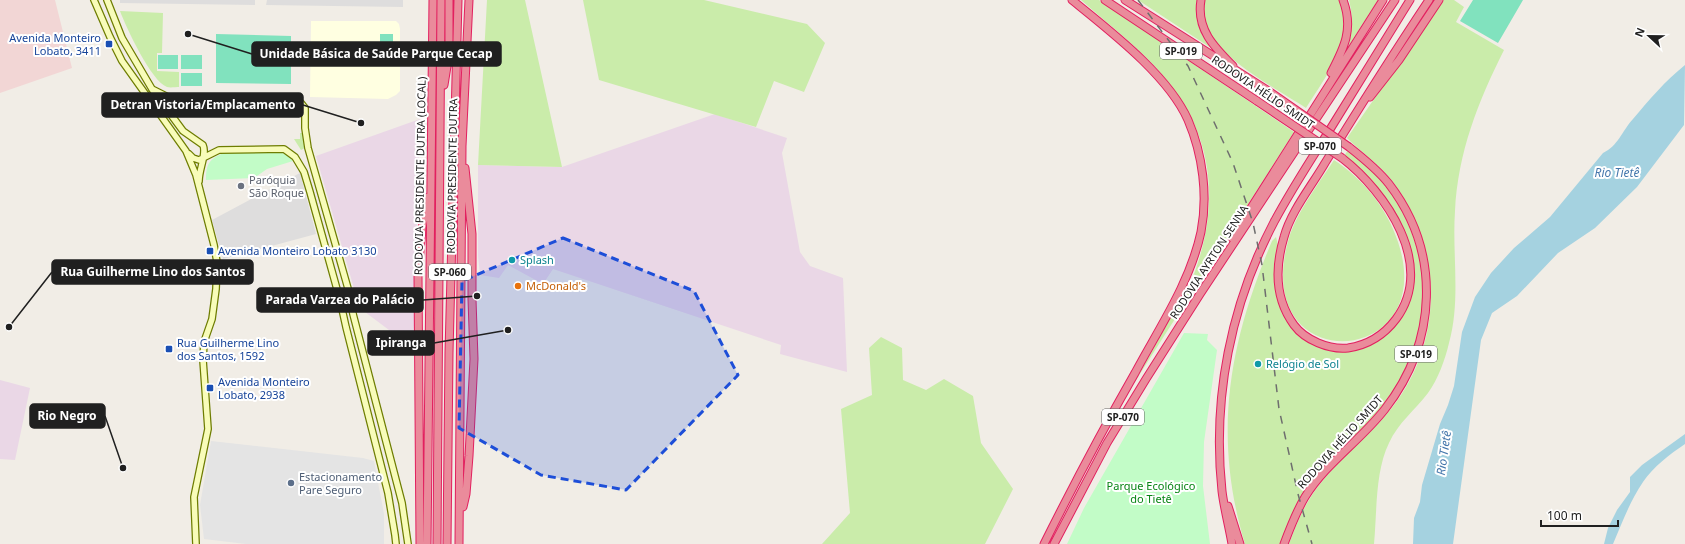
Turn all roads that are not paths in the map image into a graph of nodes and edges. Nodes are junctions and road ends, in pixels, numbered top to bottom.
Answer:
1 (94, 0) edge
2 (107, 0) edge
3 (433, 0) edge
4 (441, 0) edge
5 (458, 0) edge
6 (464, 0) edge
7 (469, 0) edge
8 (1072, 0) edge
9 (1105, 0) edge
10 (1125, 0) edge
11 (1200, 0) edge
12 (1343, 0) edge
13 (1383, 0) edge
14 (1395, 0) edge
15 (1410, 0) edge
16 (1429, 0) edge
17 (1439, 0) edge
18 (449, 3) edge
19 (468, 23) junction
20 (1238, 72) junction
21 (152, 89) junction
22 (1321, 96) junction
23 (1362, 103) junction
24 (440, 106) junction
25 (462, 146) junction
26 (186, 151) junction
27 (204, 158) junction
28 (1316, 179) joint
29 (432, 186) junction
30 (201, 193) junction
31 (1220, 265) junction
32 (1222, 491) junction
33 (460, 518) junction
34 (196, 544) edge
35 (396, 544) edge
36 (408, 544) edge
37 (420, 544) edge
38 (427, 544) edge
39 (437, 544) edge
40 (447, 544) edge
41 (459, 544) edge
42 (1044, 544) edge
43 (1054, 544) edge
44 (1232, 544) edge
45 (1240, 544) edge
46 (1284, 544) edge

1 - 26 main road
2 - 21 main road
3 - 29 highway, RODOVIA PRESIDENTE DUTRA (LOCAL) / SP-060
4 - 24 highway, RODOVIA PRESIDENTE DUTRA / SP-060
5 - 40 highway, RODOVIA PRESIDENTE DUTRA / SP-060
6 - 19 highway
7 - 19 highway, RODOVIA PRESIDENTE DUTRA / SP-060
8 - 42 highway
9 - 28 highway, RODOVIA HÉLIO SMIDT / SP-019, bridge
10 - 20 highway, RODOVIA HÉLIO SMIDT / SP-019
11 - 20 highway
12 - 22 highway
13 - 22 highway
14 - 31 highway, RODOVIA AYRTON SENNA / SP-070
15 - 32 highway, SP-070
16 - 23 highway, SP-070
17 - 23 highway
18 - 24 highway
19 - 25 highway, RODOVIA PRESIDENTE DUTRA / SP-060
20 - 46 highway, RODOVIA HÉLIO SMIDT / SP-019, bridge
21 - 27 main road
21 - 36 main road
22 - 31 highway
23 - 28 highway, SP-070
24 - 39 highway, RODOVIA PRESIDENTE DUTRA / SP-060
25 - 33 highway, RODOVIA PRESIDENTE DUTRA / SP-060
25 - 33 highway
26 - 27 main road
26 - 30 main road
27 - 30 main road
27 - 35 main road
29 - 37 highway
29 - 38 highway, RODOVIA PRESIDENTE DUTRA (LOCAL) / SP-060
30 - 34 main road
31 - 43 highway, RODOVIA AYRTON SENNA / SP-070
32 - 44 highway, SP-070
32 - 45 highway
33 - 41 highway, RODOVIA PRESIDENTE DUTRA / SP-060

